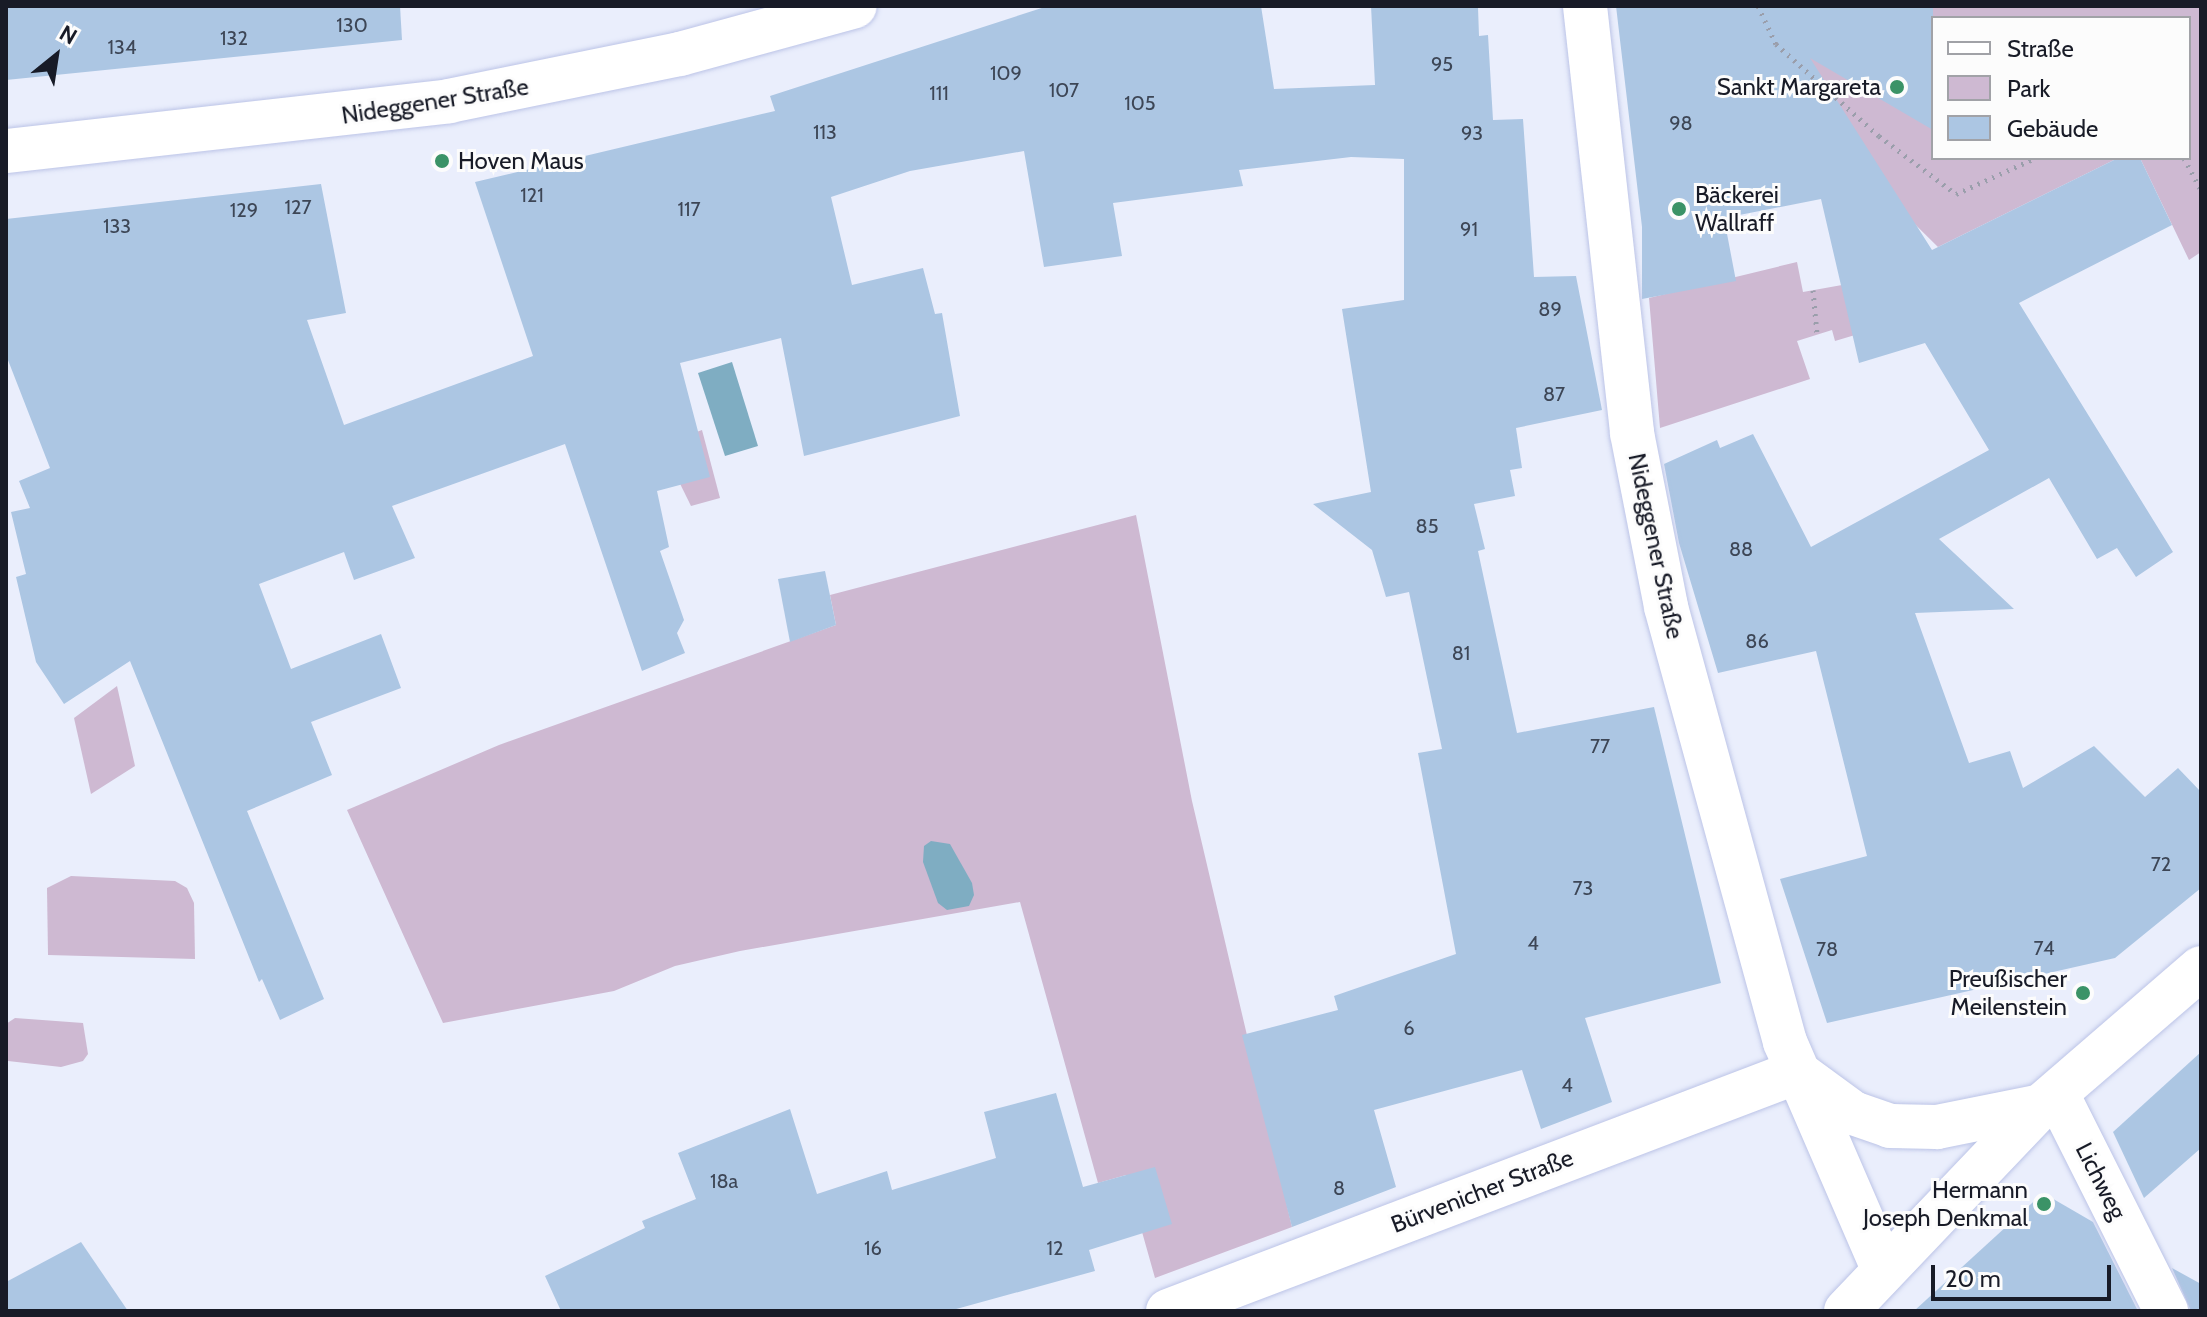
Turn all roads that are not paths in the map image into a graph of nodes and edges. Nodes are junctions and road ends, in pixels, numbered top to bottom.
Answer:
1 (855, 6) edge
2 (1585, 6) edge
3 (6, 151) edge
4 (2201, 968) edge
5 (1797, 1072) junction
6 (2049, 1100) junction
7 (1883, 1268) junction
8 (1168, 1311) edge
9 (1846, 1311) edge
10 (2166, 1311) edge

1 - 3 street, Nideggener Straße
2 - 5 street, Nideggener Straße
4 - 6 street
5 - 6 street
5 - 7 street, Nideggener Straße
5 - 8 street, Bürvenicher Straße
6 - 7 street
6 - 10 street, Lichweg
7 - 9 street

